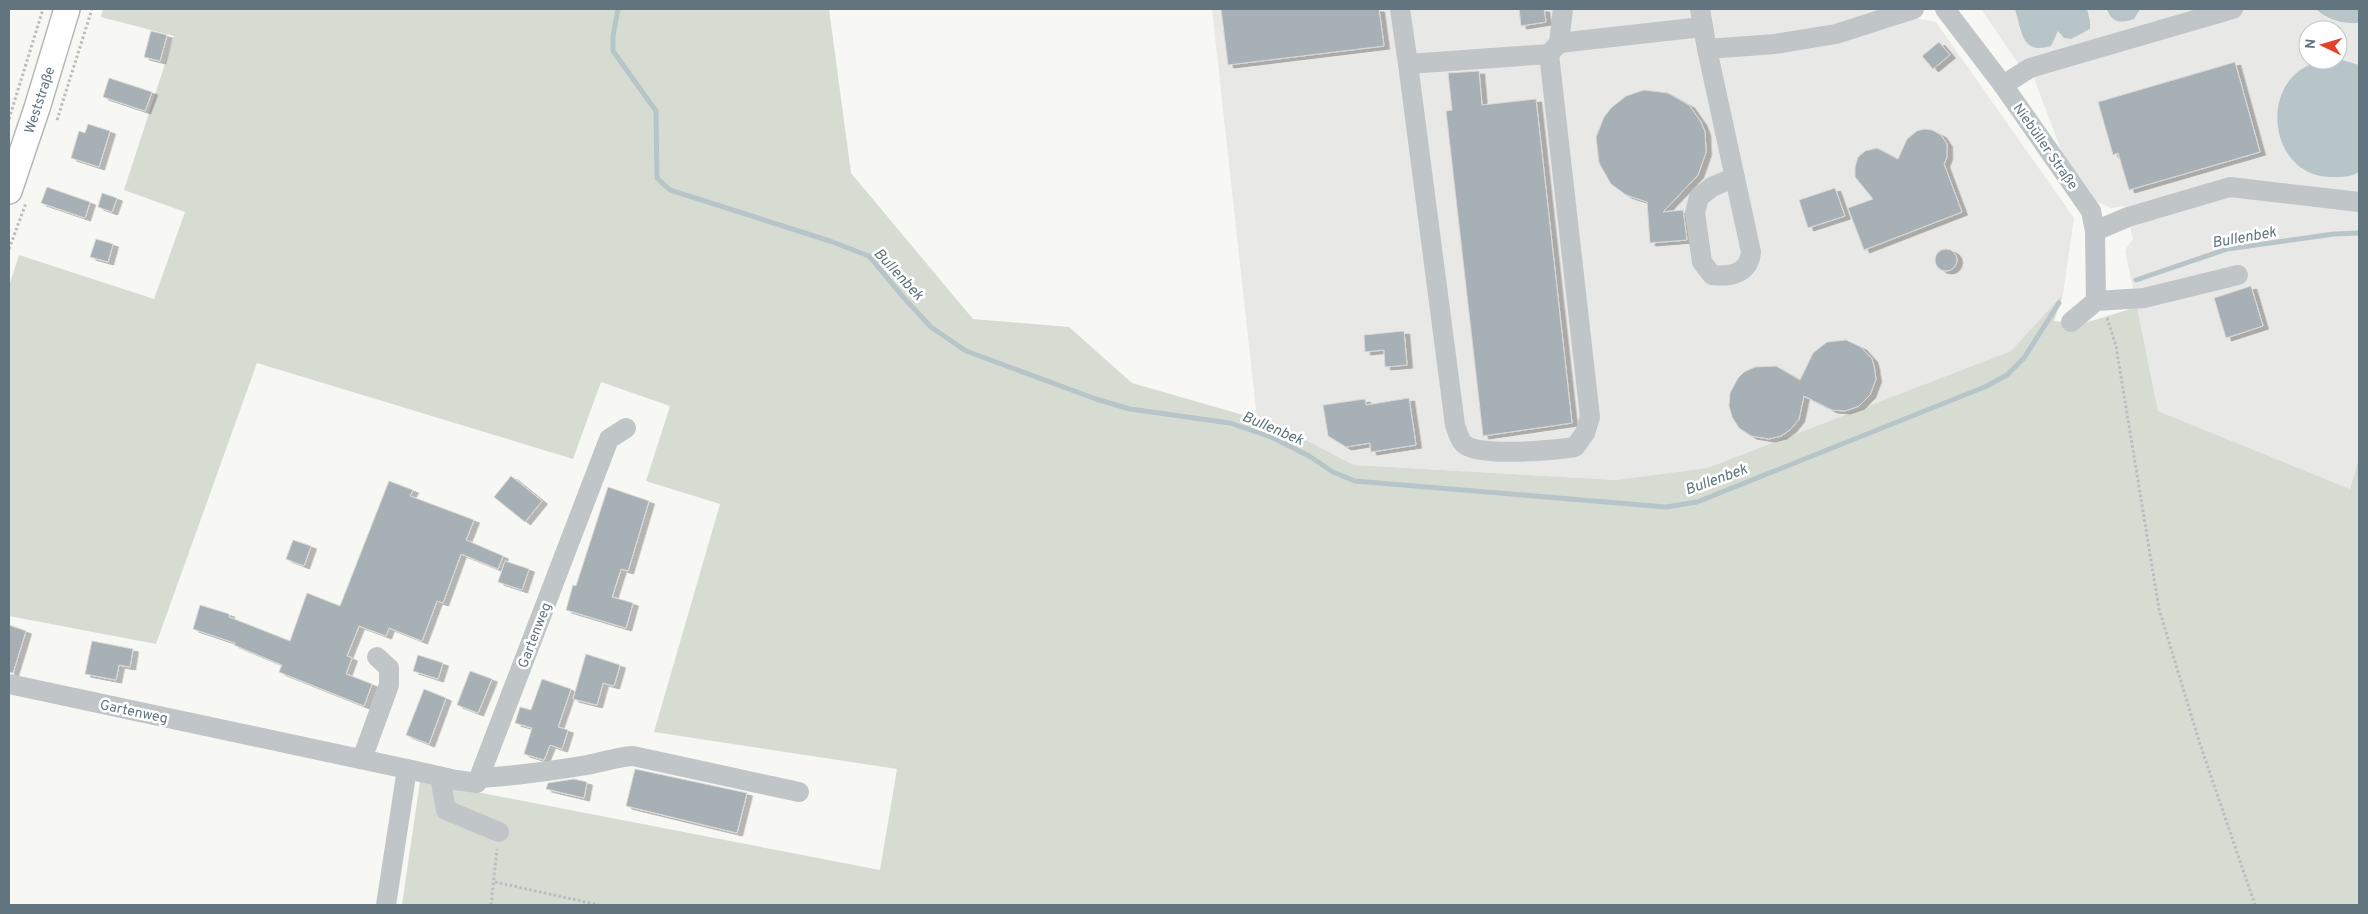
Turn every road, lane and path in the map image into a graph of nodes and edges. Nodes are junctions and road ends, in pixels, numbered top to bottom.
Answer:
1 (43, 9) edge
2 (67, 9) edge
3 (1400, 9) edge
4 (1563, 9) edge
5 (1914, 9) edge
6 (1945, 9) edge
7 (2233, 9) edge
8 (1701, 18) edge
9 (1554, 48) junction
10 (1707, 49) junction
11 (1408, 64) junction
12 (2003, 85) junction
13 (9, 119) edge
14 (1735, 177) junction
15 (9, 191) edge
16 (2359, 202) edge
17 (2095, 231) junction
18 (2238, 275) dead end
19 (2096, 301) junction
20 (2071, 322) dead end
21 (626, 428) dead end
22 (377, 657) dead end
23 (9, 684) edge
24 (362, 759) junction
25 (407, 768) junction
26 (440, 777) junction
27 (479, 778) junction
28 (799, 792) dead end
29 (499, 832) joint
30 (495, 882) junction
31 (386, 905) edge
32 (491, 905) edge
33 (599, 905) edge
34 (2254, 905) edge

1 - 13 path
2 - 15 main road, Weststraße
3 - 11 street
4 - 9 street
5 - 10 street
6 - 12 street, Niebüller Straße
7 - 12 street
8 - 9 street
8 - 10 street
9 - 11 street
9 - 11 street
10 - 14 street
12 - 17 street, Niebüller Straße
14 - 14 street
16 - 17 street
17 - 19 street, Niebüller Straße
18 - 19 street
19 - 20 street
19 - 34 path
21 - 27 street, Gartenweg
22 - 24 street
23 - 24 street, Gartenweg
24 - 25 street, Gartenweg
25 - 26 street, Gartenweg
25 - 31 street
26 - 27 street, Gartenweg
26 - 29 street
27 - 28 street
29 - 30 path
30 - 32 path
30 - 33 path

